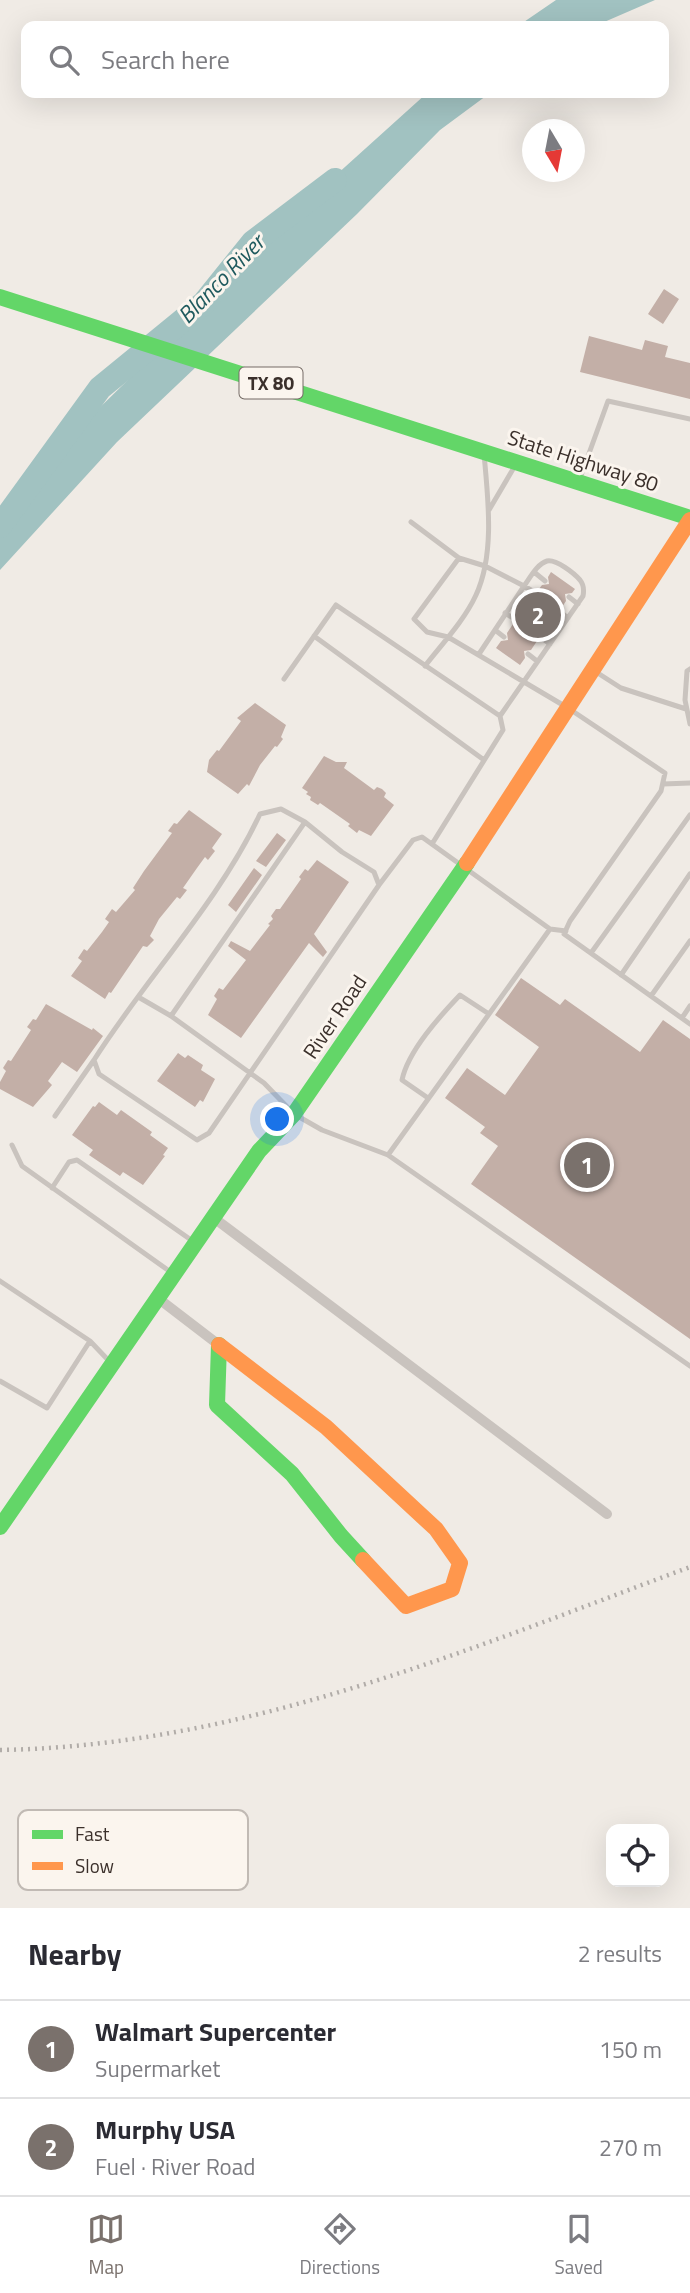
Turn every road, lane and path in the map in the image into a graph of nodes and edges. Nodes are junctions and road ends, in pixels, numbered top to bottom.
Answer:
1 (0, 297) edge
2 (690, 419) edge
3 (483, 451) junction
4 (518, 462) junction
5 (579, 481) junction
6 (489, 510) junction
7 (690, 519) edge
8 (411, 522) dead end
9 (459, 558) junction
10 (485, 566) junction
11 (534, 572) junction
12 (545, 581) dead end
13 (524, 586) junction
14 (536, 593) dead end
15 (569, 597) dead end
16 (578, 604) junction
17 (559, 611) dead end
18 (505, 613) junction
19 (568, 618) junction
20 (516, 620) dead end
21 (495, 629) junction
22 (314, 636) junction
23 (448, 637) junction
24 (505, 637) dead end
25 (540, 637) dead end
26 (550, 644) junction
27 (479, 654) junction
28 (528, 654) dead end
29 (537, 661) junction
30 (425, 666) junction
31 (690, 669) edge
32 (592, 670) junction
33 (284, 679) dead end
34 (523, 682) junction
35 (568, 708) junction
36 (686, 709) junction
37 (500, 716) junction
38 (690, 724) edge
39 (484, 760) junction
40 (690, 783) edge
41 (663, 784) junction
42 (690, 815) edge
43 (304, 822) junction
44 (432, 844) junction
45 (464, 867) junction
46 (690, 874) edge
47 (379, 886) junction
48 (550, 929) junction
49 (566, 931) junction
50 (690, 941) edge
51 (591, 953) junction
52 (621, 975) junction
53 (651, 996) junction
54 (140, 998) junction
55 (690, 1006) edge
56 (489, 1014) junction
57 (171, 1016) junction
58 (682, 1018) junction
59 (690, 1024) edge
60 (94, 1060) junction
61 (249, 1072) junction
62 (428, 1098) junction
63 (294, 1114) junction
64 (55, 1116) dead end
65 (12, 1145) dead end
66 (388, 1155) junction
67 (52, 1188) junction
68 (214, 1218) junction
69 (197, 1244) junction
70 (175, 1275) junction
71 (0, 1281) edge
72 (159, 1299) junction
73 (90, 1341) junction
74 (219, 1345) junction
75 (112, 1364) junction
76 (690, 1366) edge
77 (0, 1381) edge
78 (607, 1514) dead end
79 (0, 1527) edge

1 - 3 street, State Highway 80 / TX 80
2 - 5 lane
3 - 4 street, State Highway 80 / TX 80
3 - 6 lane
4 - 5 street, State Highway 80 / TX 80
4 - 6 lane
5 - 7 street, State Highway 80 / TX 80
6 - 10 lane
7 - 32 street, River Road
8 - 9 lane
9 - 10 lane
9 - 23 lane
10 - 13 lane
10 - 23 lane
11 - 12 lane
11 - 13 lane
11 - 16 lane
13 - 14 lane
13 - 18 lane
15 - 16 lane
16 - 19 lane
17 - 19 lane
18 - 20 lane
18 - 21 lane
19 - 26 lane
21 - 24 lane
21 - 27 lane
22 - 30 lane
22 - 33 lane
22 - 39 lane
23 - 27 lane
23 - 30 lane
25 - 26 lane
26 - 29 lane
27 - 34 lane
28 - 29 lane
29 - 34 lane
30 - 37 lane
31 - 36 lane
32 - 35 street, River Road
32 - 36 lane
34 - 35 lane
34 - 37 lane
35 - 41 lane
35 - 45 street, River Road
36 - 38 lane
37 - 39 lane
39 - 44 lane
40 - 41 lane
41 - 49 lane
42 - 51 lane
43 - 47 lane
43 - 54 lane
43 - 57 lane
44 - 45 lane
44 - 47 lane
45 - 48 lane
45 - 63 street, River Road
46 - 52 lane
47 - 61 lane
48 - 49 lane
48 - 56 lane
49 - 51 lane
50 - 53 lane
51 - 52 lane
52 - 53 lane
53 - 58 lane
54 - 57 lane
54 - 60 lane
55 - 58 lane
56 - 62 lane
56 - 62 lane
57 - 61 lane
58 - 59 lane
60 - 61 lane
60 - 64 lane
61 - 63 lane
62 - 66 lane
63 - 66 lane
63 - 68 street, River Road
65 - 67 lane
66 - 76 lane
67 - 69 lane
67 - 70 lane
68 - 69 street, River Road
68 - 78 street
69 - 70 street, River Road
70 - 72 street, River Road
71 - 73 lane
72 - 74 street
72 - 75 street, River Road
73 - 75 lane
73 - 77 lane
74 - 74 street
75 - 79 street, River Road

